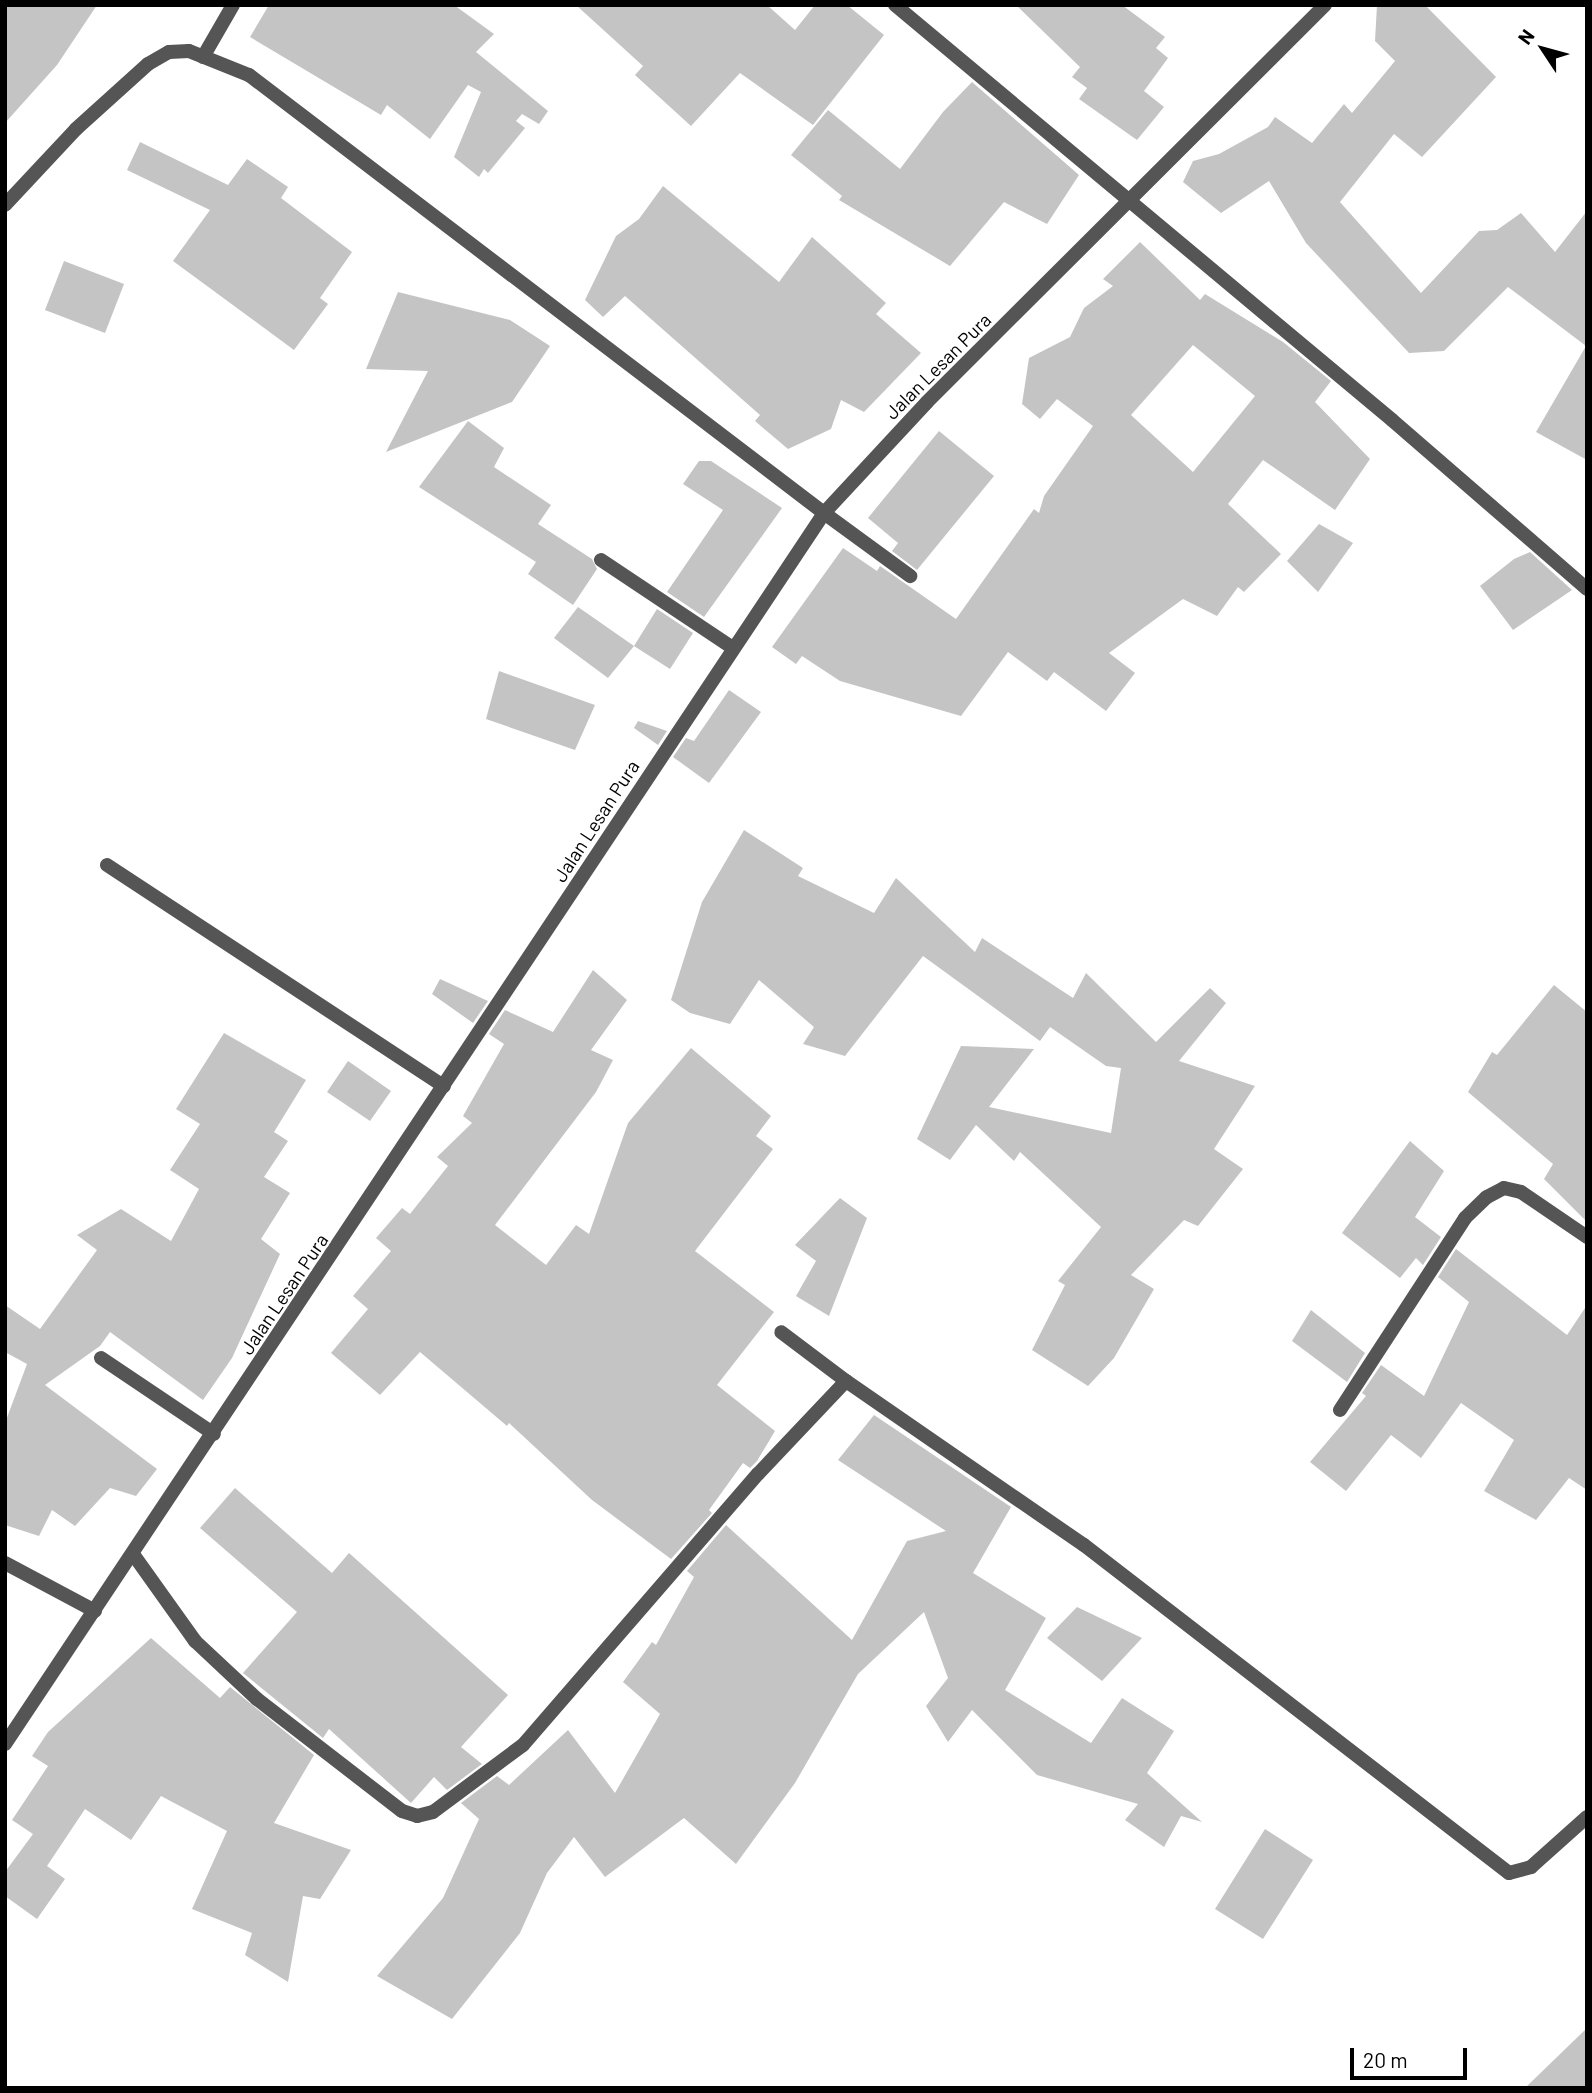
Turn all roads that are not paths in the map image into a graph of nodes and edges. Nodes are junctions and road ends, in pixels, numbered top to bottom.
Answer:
1 (233, 5) edge
2 (895, 5) edge
3 (1325, 5) edge
4 (203, 57) junction
5 (1132, 203) junction
6 (5, 205) edge
7 (824, 513) junction
8 (601, 560) dead end
9 (910, 576) dead end
10 (1587, 589) edge
11 (733, 648) junction
12 (107, 865) dead end
13 (444, 1086) junction
14 (1587, 1237) edge
15 (781, 1332) dead end
16 (101, 1358) dead end
17 (846, 1381) junction
18 (1340, 1410) dead end
19 (214, 1434) junction
20 (133, 1554) junction
21 (5, 1563) edge
22 (95, 1611) junction
23 (5, 1744) edge
24 (1587, 1817) edge

1 - 4 street
2 - 5 street
3 - 5 street, Jalan Lesan Pura
4 - 6 street
4 - 7 street
5 - 7 street, Jalan Lesan Pura
5 - 10 street
7 - 9 street
7 - 11 street, Jalan Lesan Pura
8 - 11 street
11 - 13 street, Jalan Lesan Pura
12 - 13 street
13 - 19 street, Jalan Lesan Pura
14 - 18 street
15 - 17 street
16 - 19 street
17 - 20 street
17 - 24 street
19 - 20 street, Jalan Lesan Pura
20 - 22 street, Jalan Lesan Pura
21 - 22 street
22 - 23 street, Jalan Lesan Pura

